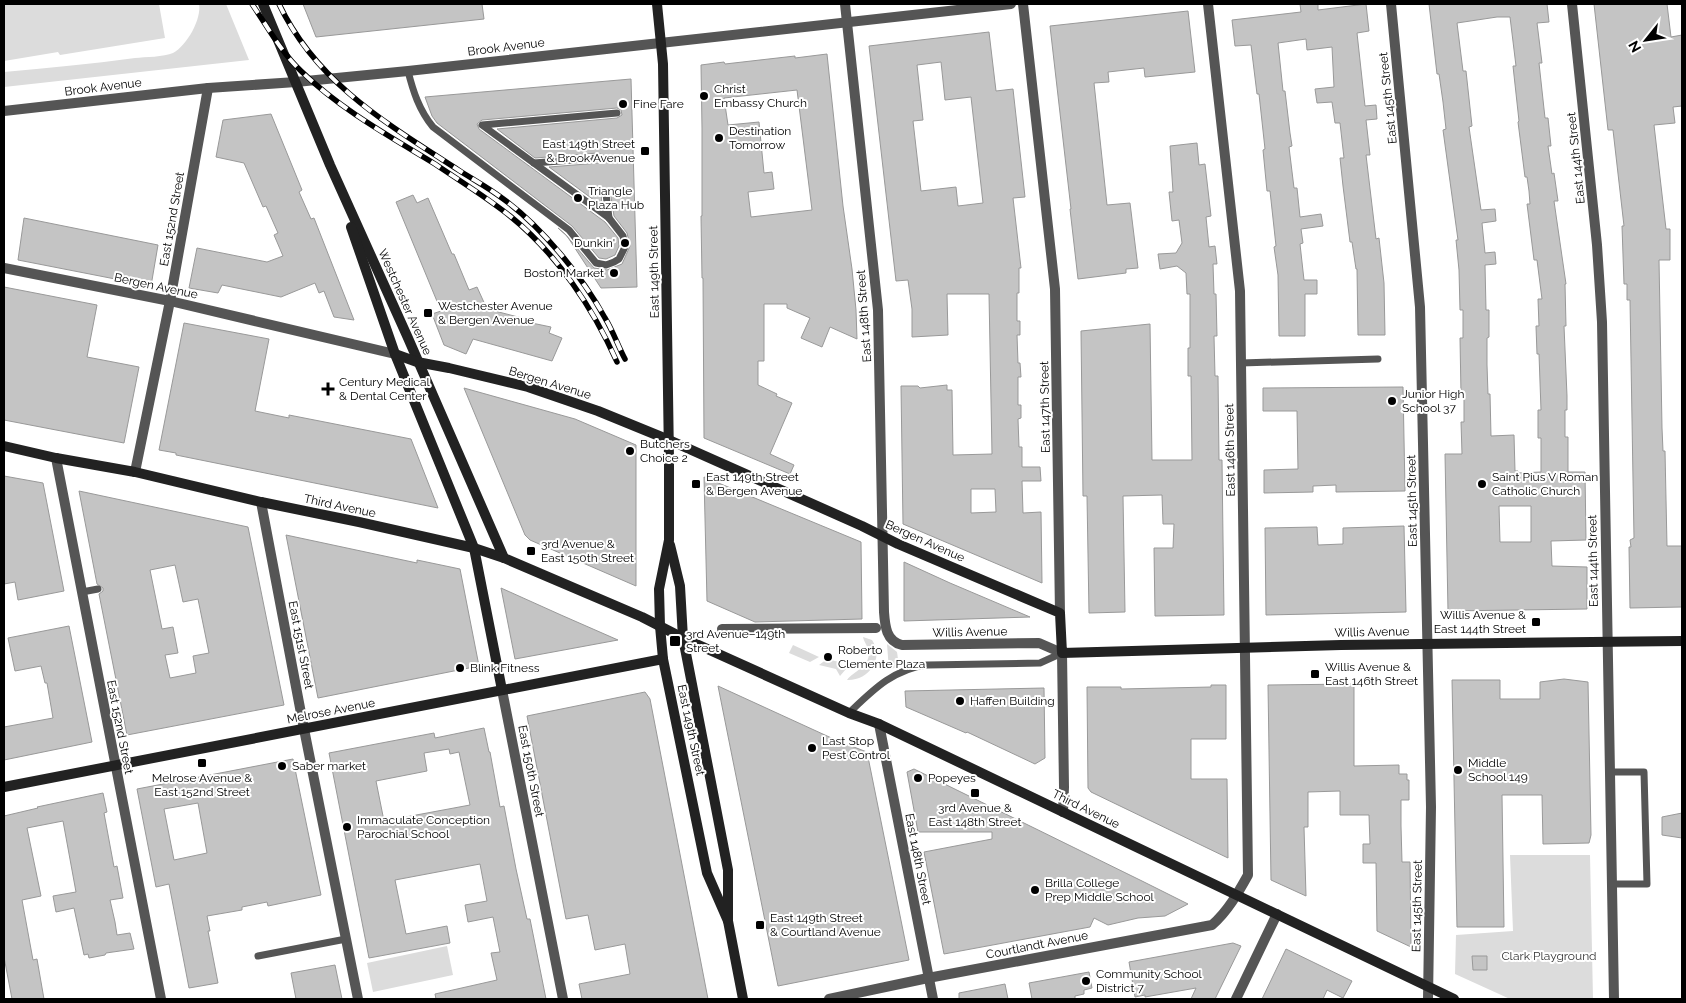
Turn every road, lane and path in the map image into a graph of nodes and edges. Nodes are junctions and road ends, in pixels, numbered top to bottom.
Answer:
1 (263, 4) edge
2 (657, 4) edge
3 (845, 4) edge
4 (1011, 4) edge
5 (1023, 4) edge
6 (1208, 4) edge
7 (1391, 4) edge
8 (1572, 4) edge
9 (846, 21) junction
10 (661, 42) junction
11 (408, 71) junction
12 (296, 82) junction
13 (208, 88) junction
14 (4, 111) edge
15 (617, 113) dead end
16 (598, 158) dead end
17 (534, 163) junction
18 (330, 165) junction
19 (606, 194) dead end
20 (609, 218) junction
21 (4, 268) edge
22 (170, 302) junction
23 (395, 354) junction
24 (1378, 358) dead end
25 (417, 362) junction
26 (1241, 363) junction
27 (669, 440) junction
28 (4, 446) edge
29 (56, 458) junction
30 (135, 472) junction
31 (261, 502) junction
32 (883, 536) junction
33 (669, 540) junction
34 (474, 548) junction
35 (504, 558) junction
36 (98, 589) dead end
37 (82, 592) junction
38 (1060, 613) junction
39 (660, 626) junction
40 (722, 628) dead end
41 (881, 628) junction
42 (682, 638) junction
43 (1682, 641) edge
44 (1608, 642) junction
45 (1427, 644) junction
46 (1246, 648) junction
47 (1062, 653) junction
48 (664, 658) junction
49 (502, 690) junction
50 (849, 713) junction
51 (879, 724) junction
52 (304, 729) junction
53 (115, 765) junction
54 (1610, 772) junction
55 (4, 787) edge
56 (1063, 812) junction
57 (1612, 884) junction
58 (1237, 895) junction
59 (1278, 914) junction
60 (728, 921) junction
61 (346, 939) junction
62 (258, 956) dead end
63 (928, 978) junction
64 (1429, 987) junction
65 (161, 999) edge
66 (358, 999) edge
67 (563, 999) edge
68 (743, 999) edge
69 (829, 999) edge
70 (933, 999) edge
71 (1236, 999) edge
72 (1428, 999) edge
73 (1454, 999) edge
74 (1614, 999) edge

1 - 12 main road, Westchester Avenue
2 - 10 main road, East 149th Street
3 - 9 street, East 148th Street
4 - 9 street, Brook Avenue
5 - 38 street, East 147th Street
6 - 26 street, East 146th Street
7 - 45 street, East 145th Street
8 - 44 street, East 144th Street
9 - 10 street, Brook Avenue
9 - 32 street, East 148th Street
10 - 11 street, Brook Avenue
10 - 27 main road, East 149th Street
11 - 12 street, Brook Avenue
11 - 20 lane
12 - 13 street, Brook Avenue
12 - 18 main road, Westchester Avenue
13 - 14 street, Brook Avenue
13 - 22 street, East 152nd Street
15 - 17 lane
16 - 17 lane
17 - 20 lane
18 - 23 main road, Westchester Avenue
18 - 25 main road, Westchester Avenue
19 - 20 lane
21 - 22 street, Bergen Avenue
22 - 23 street, Bergen Avenue
22 - 30 street, East 152nd Street
23 - 25 main road, Bergen Avenue
23 - 34 main road, Westchester Avenue
24 - 26 lane
25 - 27 main road, Bergen Avenue
25 - 35 main road, Westchester Avenue
26 - 46 street, East 146th Street
27 - 32 main road, Bergen Avenue
27 - 33 main road, East 149th Street
28 - 29 main road, Third Avenue
29 - 30 main road, Third Avenue
29 - 37 street, East 152nd Street
30 - 31 main road, Third Avenue
31 - 34 main road, Third Avenue
31 - 52 street, East 151st Street
32 - 38 main road, Bergen Avenue
32 - 41 street, East 148th Street
33 - 39 main road, East 149th Street
33 - 42 main road, East 149th Street
34 - 35 main road, Third Avenue
34 - 49 main road, East 150th Street
35 - 39 main road, Third Avenue
36 - 37 lane
37 - 53 street, East 152nd Street
38 - 47 main road, East 147th Street
39 - 42 main road, Third Avenue
39 - 48 main road, East 149th Street
40 - 41 street
41 - 47 street, Willis Avenue
42 - 50 main road, Third Avenue
42 - 60 main road, East 149th Street
43 - 44 main road, Willis Avenue
44 - 45 main road, Willis Avenue
44 - 54 street, East 144th Street
45 - 46 main road, Willis Avenue
45 - 64 street, East 145th Street
46 - 47 main road, Willis Avenue
46 - 58 street, East 146th Street
47 - 50 lane, Willis Avenue
47 - 56 street, East 147th Street
48 - 49 main road, Melrose Avenue
48 - 60 main road, East 149th Street
49 - 52 main road, Melrose Avenue
49 - 67 street, East 150th Street
50 - 51 main road, Third Avenue
51 - 56 main road, Third Avenue
51 - 63 street, East 148th Street
52 - 53 main road, Melrose Avenue
52 - 61 street, East 151st Street
53 - 55 main road, Melrose Avenue
53 - 65 street, East 152nd Street
54 - 57 street, East 144th Street
54 - 57 lane
56 - 58 main road, Third Avenue
57 - 74 street, East 144th Street
58 - 59 main road, Third Avenue
58 - 63 street, Courtlandt Avenue
59 - 64 main road, Third Avenue
59 - 71 street
60 - 68 main road, East 149th Street
61 - 62 lane
61 - 66 street, East 151st Street
63 - 69 street, Courtlandt Avenue
63 - 70 street, East 148th Street
64 - 72 street, East 145th Street
64 - 73 main road, Third Avenue

